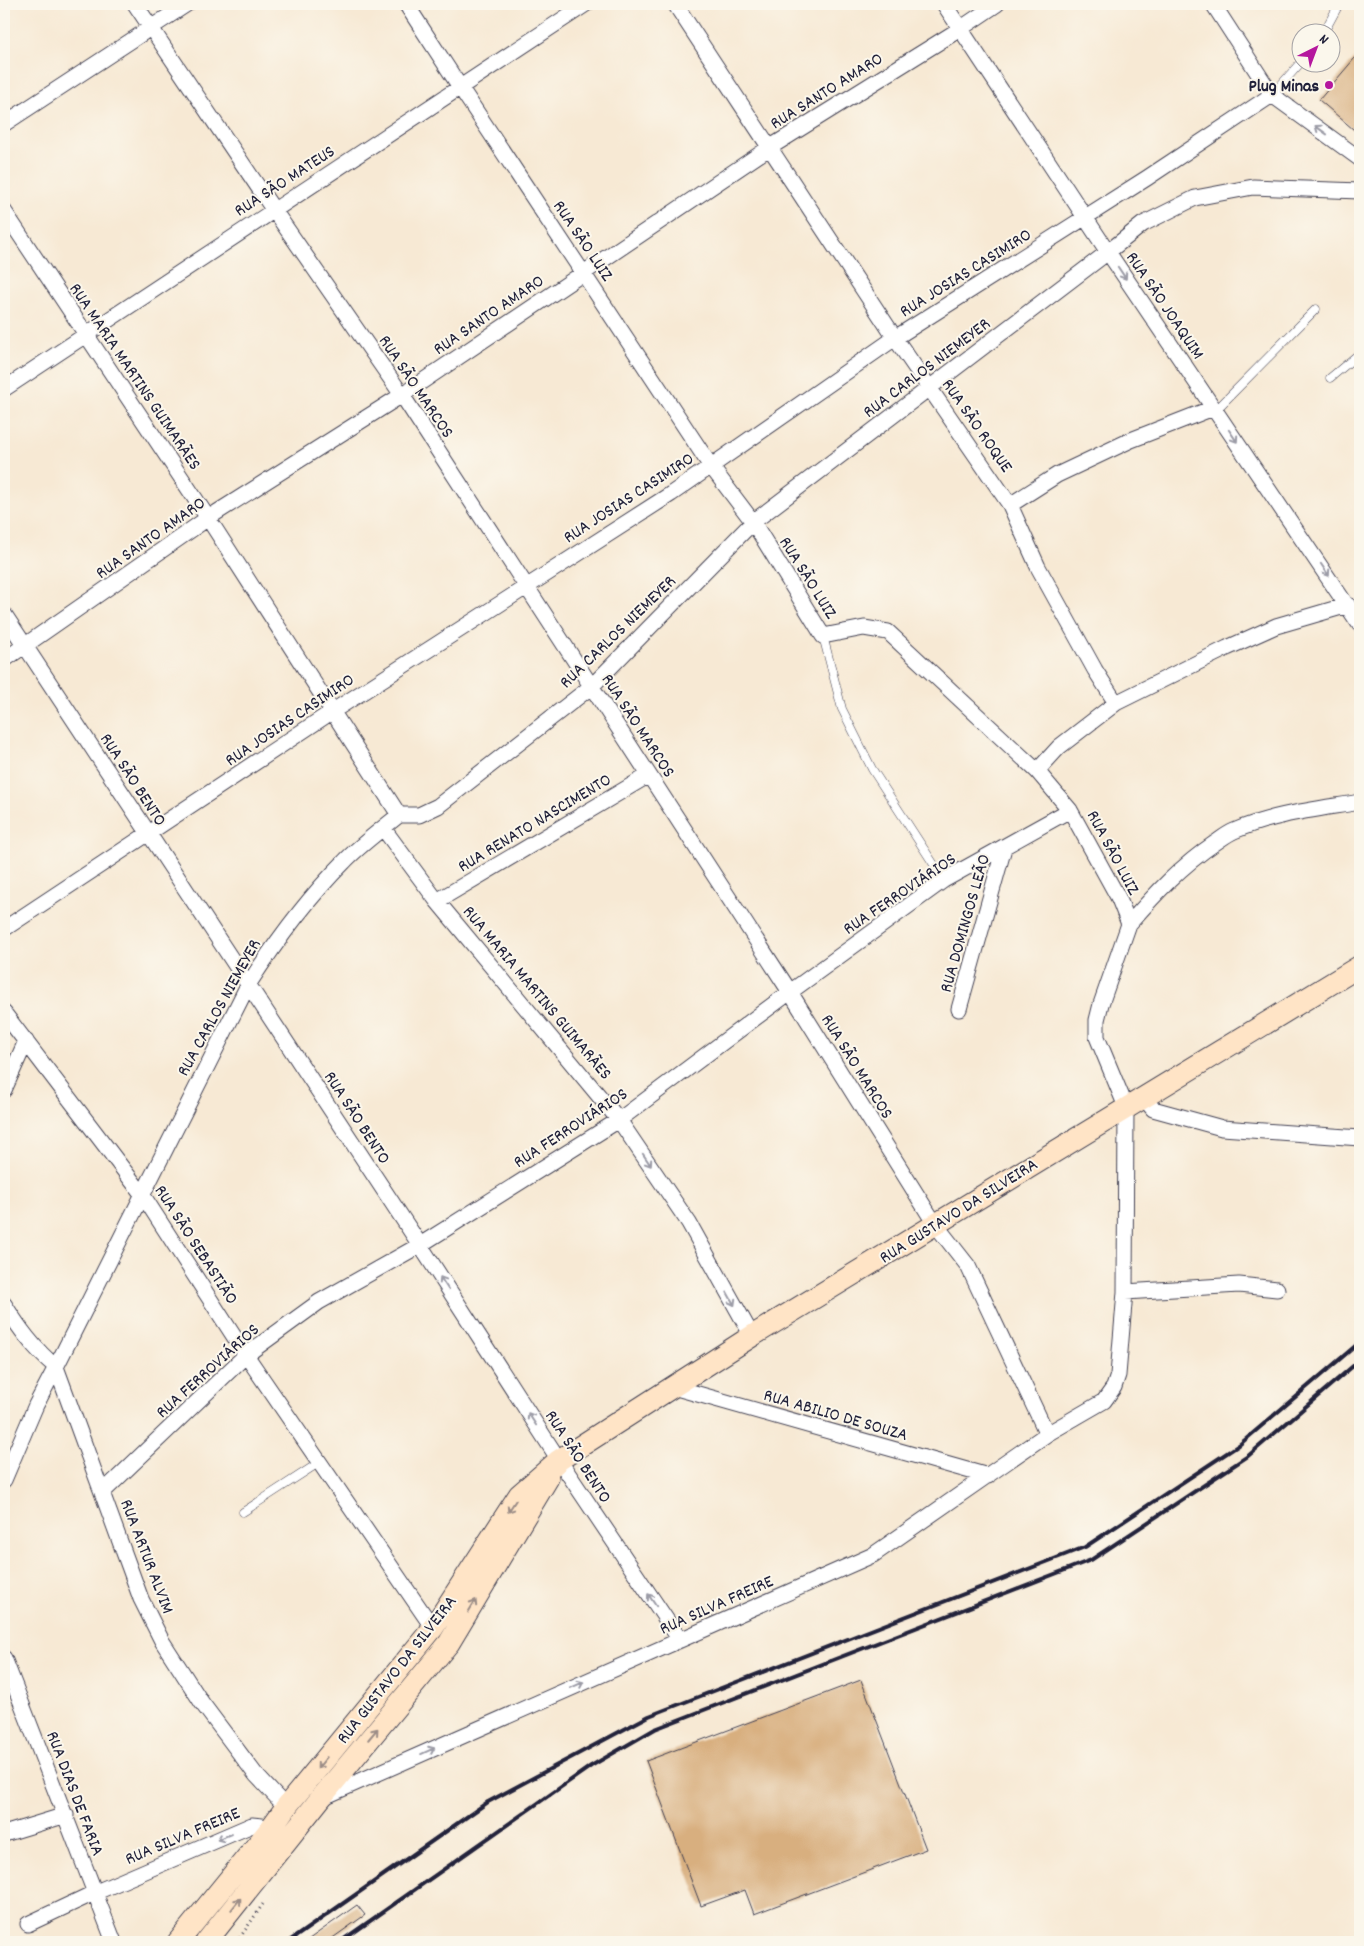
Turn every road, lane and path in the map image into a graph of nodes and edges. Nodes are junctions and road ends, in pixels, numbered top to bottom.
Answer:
1 (135, 4) edge
2 (187, 4) edge
3 (406, 4) edge
4 (586, 4) edge
5 (675, 4) edge
6 (944, 4) edge
7 (997, 4) edge
8 (1213, 4) edge
9 (1337, 4) edge
10 (1329, 22) edge
11 (150, 28) junction
12 (960, 28) junction
13 (1292, 72) edge
14 (460, 87) junction
15 (1272, 94) junction
16 (4, 124) edge
17 (769, 148) junction
18 (1360, 159) edge
19 (1360, 191) edge
20 (273, 210) junction
21 (4, 211) edge
22 (1086, 217) junction
23 (1108, 252) junction
24 (582, 273) junction
25 (1316, 309) dead end
26 (87, 334) junction
27 (895, 338) junction
28 (1360, 352) edge
29 (1330, 378) dead end
30 (929, 388) junction
31 (4, 389) edge
32 (402, 395) junction
33 (1214, 409) junction
34 (710, 465) junction
35 (1010, 505) junction
36 (208, 518) junction
37 (753, 522) junction
38 (525, 586) junction
39 (1348, 605) junction
40 (4, 614) edge
41 (1360, 625) edge
42 (823, 636) junction
43 (25, 646) junction
44 (4, 660) edge
45 (592, 686) junction
46 (1116, 703) junction
47 (333, 711) junction
48 (1037, 771) junction
49 (649, 775) junction
50 (1360, 802) edge
51 (1070, 810) junction
52 (399, 815) junction
53 (383, 828) junction
54 (149, 835) junction
55 (1004, 848) junction
56 (944, 880) junction
57 (438, 901) junction
58 (1129, 924) junction
59 (4, 929) edge
60 (1360, 966) edge
61 (248, 985) junction
62 (790, 992) junction
63 (959, 1009) dead end
64 (4, 1013) edge
65 (26, 1042) junction
66 (4, 1090) edge
67 (1135, 1103) junction
68 (620, 1120) junction
69 (1360, 1138) edge
70 (142, 1194) junction
71 (935, 1224) junction
72 (420, 1245) junction
73 (1277, 1289) dead end
74 (1125, 1292) junction
75 (4, 1304) edge
76 (752, 1336) junction
77 (246, 1355) junction
78 (56, 1367) junction
79 (673, 1387) junction
80 (1047, 1434) junction
81 (559, 1460) junction
82 (320, 1462) junction
83 (988, 1476) junction
84 (4, 1480) edge
85 (103, 1492) junction
86 (243, 1512) dead end
87 (433, 1628) junction
88 (680, 1640) junction
89 (4, 1658) edge
90 (320, 1799) junction
91 (286, 1807) junction
92 (66, 1815) junction
93 (270, 1829) junction
94 (4, 1834) edge
95 (94, 1893) junction
96 (263, 1904) dead end
97 (28, 1924) dead end
98 (114, 1942) edge
99 (178, 1942) edge
100 (206, 1942) edge
101 (237, 1942) edge

1 - 11 street, RUA SÃO MARCOS
2 - 11 street
3 - 14 street, RUA SÃO LUIZ
4 - 14 street, RUA SÃO MATEUS
5 - 17 street, RUA SÃO ROQUE
6 - 12 street, RUA SÃO JOAQUIM
7 - 12 street, RUA SANTO AMARO
8 - 15 street
9 - 10 lane
11 - 16 street
11 - 20 street, RUA SÃO MARCOS
12 - 17 street, RUA SANTO AMARO
12 - 22 street, RUA SÃO JOAQUIM
13 - 15 lane
14 - 20 street, RUA SÃO MATEUS
14 - 24 street, RUA SÃO LUIZ
18 -> 15 street
15 - 22 street, RUA JOSIAS CASIMIRO
17 - 24 street, RUA SANTO AMARO
17 - 27 street, RUA SÃO ROQUE
19 - 23 street, RUA CARLOS NIEMEYER
20 - 26 street, RUA SÃO MATEUS
20 - 32 street, RUA SÃO MARCOS
21 - 26 street, RUA MARIA MARTINS GUIMARÃES
22 - 23 street, RUA SÃO JOAQUIM
22 - 27 street, RUA JOSIAS CASIMIRO
23 - 30 street, RUA CARLOS NIEMEYER
23 -> 33 street, RUA SÃO JOAQUIM
24 - 32 street, RUA SANTO AMARO
24 - 34 street, RUA SÃO LUIZ
25 - 33 lane
26 - 31 street, RUA SÃO MATEUS
26 - 36 street, RUA MARIA MARTINS GUIMARÃES
27 - 30 street, RUA SÃO ROQUE
27 - 34 street, RUA JOSIAS CASIMIRO
28 - 29 lane
30 - 35 street, RUA SÃO ROQUE
30 - 37 street, RUA CARLOS NIEMEYER
32 - 36 street, RUA SANTO AMARO
32 - 38 street, RUA SÃO MARCOS
33 - 35 street
33 -> 39 street, RUA SÃO JOAQUIM
34 - 37 street, RUA SÃO LUIZ
34 - 38 street, RUA JOSIAS CASIMIRO
35 - 46 street, RUA SÃO ROQUE
36 - 43 street, RUA SANTO AMARO
36 - 47 street, RUA MARIA MARTINS GUIMARÃES
37 - 42 street, RUA SÃO LUIZ
37 - 45 street, RUA CARLOS NIEMEYER
38 - 45 street, RUA SÃO MARCOS
38 - 47 street, RUA JOSIAS CASIMIRO
39 - 41 street, RUA SÃO JOAQUIM
39 - 46 street
40 - 43 street, RUA SÃO BENTO
42 - 48 street, RUA SÃO LUIZ
42 - 56 lane
43 - 44 street, RUA SANTO AMARO
43 - 54 street, RUA SÃO BENTO
45 - 49 street, RUA SÃO MARCOS
45 - 52 street, RUA CARLOS NIEMEYER
46 - 48 street
47 - 52 street, RUA MARIA MARTINS GUIMARÃES
47 - 54 street, RUA JOSIAS CASIMIRO
48 - 51 street, RUA SÃO LUIZ
49 - 57 street, RUA RENATO NASCIMENTO
49 - 62 street, RUA SÃO MARCOS
50 - 58 street
51 - 55 street, RUA FERROVIÁRIOS
51 - 58 street, RUA SÃO LUIZ
52 - 53 street, RUA CARLOS NIEMEYER
53 - 57 street, RUA MARIA MARTINS GUIMARÃES
53 - 61 street, RUA CARLOS NIEMEYER
54 - 59 street, RUA JOSIAS CASIMIRO
54 - 61 street, RUA SÃO BENTO
55 - 56 street, RUA FERROVIÁRIOS
55 - 63 street, RUA DOMINGOS LEÃO
56 - 62 street, RUA FERROVIÁRIOS
57 - 68 street, RUA MARIA MARTINS GUIMARÃES
58 - 67 street, RUA SÃO LUIZ
60 - 67 main road, RUA GUSTAVO DA SILVEIRA
61 - 70 street, RUA CARLOS NIEMEYER
61 - 72 street, RUA SÃO BENTO
62 - 68 street, RUA FERROVIÁRIOS
62 - 71 street, RUA SÃO MARCOS
64 - 65 street, RUA SÃO SEBASTIÃO
65 - 66 street
65 - 70 street, RUA SÃO SEBASTIÃO
67 - 69 street
67 - 71 main road, RUA GUSTAVO DA SILVEIRA
67 - 74 street
68 - 72 street, RUA FERROVIÁRIOS
68 -> 76 street, RUA MARIA MARTINS GUIMARÃES
70 - 77 street, RUA SÃO SEBASTIÃO
70 - 78 street, RUA CARLOS NIEMEYER
71 - 76 main road, RUA GUSTAVO DA SILVEIRA
71 - 80 street, RUA SÃO MARCOS
72 - 77 street, RUA FERROVIÁRIOS
81 -> 72 street, RUA SÃO BENTO
73 - 74 street
74 - 80 street, RUA SILVA FREIRE
75 - 78 street, RUA ARTUR ALVIM
76 - 79 main road, RUA GUSTAVO DA SILVEIRA
77 - 82 street, RUA SÃO SEBASTIÃO
77 - 85 street, RUA FERROVIÁRIOS
78 - 84 street, RUA CARLOS NIEMEYER
78 - 85 street, RUA ARTUR ALVIM
79 - 81 main road, RUA GUSTAVO DA SILVEIRA
79 - 83 street, RUA ABILIO DE SOUZA
80 - 83 street, RUA SILVA FREIRE
81 -> 87 main road, RUA GUSTAVO DA SILVEIRA
88 -> 81 street, RUA SÃO BENTO
90 -> 81 main road, RUA GUSTAVO DA SILVEIRA
82 - 86 lane
82 - 87 street, RUA SÃO SEBASTIÃO
83 - 88 street, RUA SILVA FREIRE
85 - 91 street, RUA ARTUR ALVIM
87 -> 91 main road, RUA GUSTAVO DA SILVEIRA
90 -> 88 street, RUA SILVA FREIRE
89 - 92 street, RUA DIAS DE FARIA
100 -> 90 main road, RUA GUSTAVO DA SILVEIRA
91 - 93 main road, RUA GUSTAVO DA SILVEIRA
92 - 94 street
92 - 95 street, RUA DIAS DE FARIA
93 -> 95 street, RUA SILVA FREIRE
93 - 99 main road, RUA GUSTAVO DA SILVEIRA
95 - 97 street, RUA SILVA FREIRE
95 - 98 street, RUA DIAS DE FARIA
96 - 101 path

